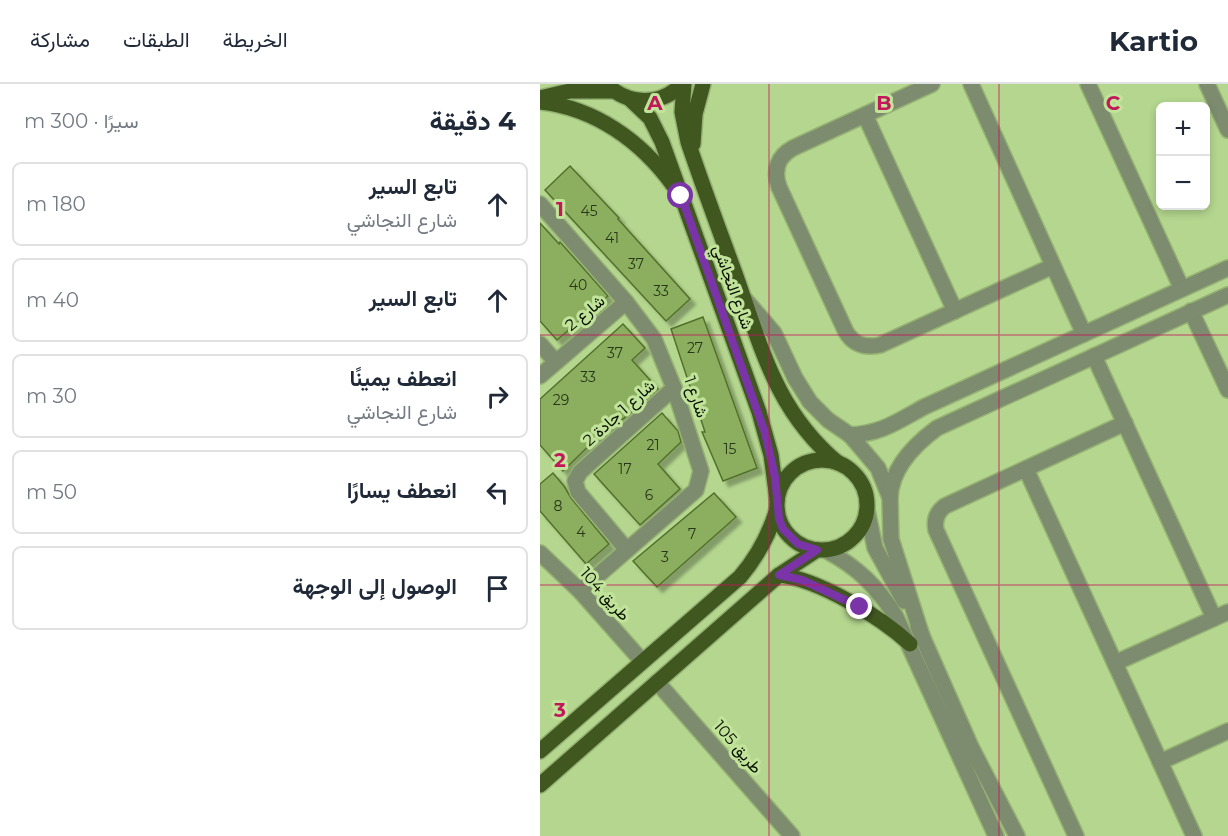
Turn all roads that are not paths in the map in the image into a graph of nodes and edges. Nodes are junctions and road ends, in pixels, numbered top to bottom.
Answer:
1 (683, 84) edge
2 (703, 84) edge
3 (932, 84) edge
4 (971, 84) edge
5 (1088, 84) edge
6 (1207, 84) edge
7 (610, 87) edge
8 (630, 99) junction
9 (540, 100) edge
10 (865, 115) junction
11 (1228, 130) edge
12 (692, 156) junction
13 (681, 196) junction
14 (540, 204) edge
15 (1053, 266) junction
16 (1228, 268) edge
17 (1182, 290) junction
18 (1228, 295) edge
19 (743, 296) junction
20 (627, 302) junction
21 (955, 311) junction
22 (1191, 311) junction
23 (1084, 334) junction
24 (540, 344) edge
25 (1094, 356) junction
26 (556, 362) junction
27 (540, 376) edge
28 (674, 388) junction
29 (1228, 390) edge
30 (1125, 423) junction
31 (850, 435) junction
32 (838, 463) junction
33 (1026, 469) junction
34 (890, 498) junction
35 (777, 504) junction
36 (867, 510) junction
37 (627, 550) junction
38 (822, 550) junction
39 (540, 553) edge
40 (779, 575) junction
41 (580, 591) junction
42 (1221, 615) edge
43 (916, 640) junction
44 (642, 661) junction
45 (1115, 663) junction
46 (657, 682) junction
47 (1228, 731) edge
48 (541, 750) edge
49 (1160, 762) junction
50 (558, 769) junction
51 (540, 785) edge
52 (792, 836) edge
53 (996, 836) edge
54 (1017, 836) edge
55 (1076, 836) edge
56 (1194, 836) edge

1 - 8 main road
1 - 12 main road, شارع النجاشي
2 - 12 main road
3 - 10 street
4 - 15 street
5 - 17 street
6 - 11 street
7 - 8 main road
7 - 9 main road
8 - 13 main road, شارع النجاشي
9 - 13 main road
10 - 21 street
10 - 21 street
12 - 19 main road, شارع النجاشي
13 - 35 main road, شارع النجاشي
14 - 20 street, شارع 1
15 - 21 street
15 - 23 street
16 - 17 street
17 - 23 street
18 - 22 street
19 - 31 street
19 - 32 main road, شارع النجاشي
20 - 26 street, شارع 2
20 - 28 street, شارع 1
22 - 25 street
22 - 29 street
23 - 31 street
24 - 26 street
25 - 30 street
25 - 34 street
26 - 27 street, شارع 2
28 - 37 street, شارع 1
28 - 37 street, شارع 1 جادة 2
30 - 33 street
30 - 42 street
31 - 34 street
32 - 35 main road
32 - 36 main road
33 - 45 street
33 - 55 street
34 - 43 street
35 - 38 main road
35 - 44 main road, شارع النجاشي
36 - 38 main road
36 - 43 street
37 - 41 street, شارع 1
38 - 40 main road
38 - 43 street
39 - 41 street, طريق 104
40 - 43 main road
40 - 46 main road
41 - 44 street, طريق 104
42 - 45 street
43 - 53 street
43 - 54 street
44 - 48 main road, شارع النجاشي
45 - 49 street
46 - 50 main road
46 - 52 street, طريق 105
47 - 49 street
48 - 50 main road
49 - 56 street
50 - 51 main road

